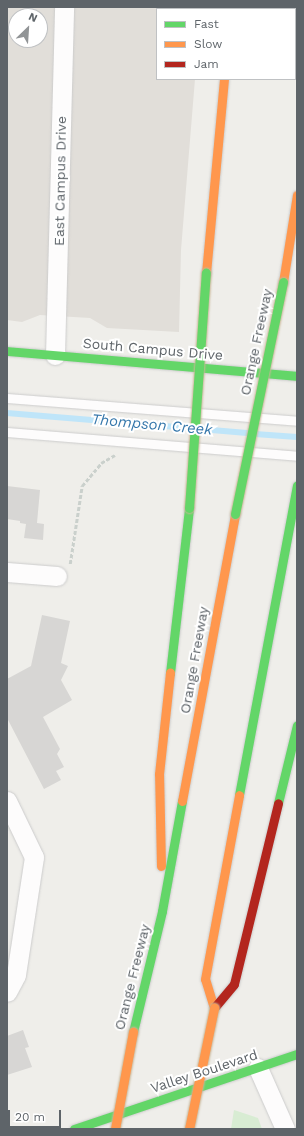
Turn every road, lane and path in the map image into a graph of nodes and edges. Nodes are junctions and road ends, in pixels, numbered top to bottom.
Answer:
1 (64, 7) edge
2 (224, 80) edge
3 (297, 195) edge
4 (7, 351) edge
5 (55, 355) junction
6 (297, 376) edge
7 (7, 398) edge
8 (297, 421) edge
9 (7, 432) edge
10 (120, 454) dead end
11 (297, 456) edge
12 (297, 485) edge
13 (7, 572) edge
14 (57, 576) joint
15 (297, 725) edge
16 (7, 801) edge
17 (162, 911) junction
18 (9, 990) edge
19 (214, 1008) junction
20 (297, 1054) edge
21 (258, 1068) junction
22 (74, 1129) edge
23 (115, 1129) edge
24 (189, 1129) edge
25 (285, 1129) edge

1 - 5 street, East Campus Drive
2 - 17 main road, bridge
3 - 17 main road, Orange Freeway, bridge
4 - 5 main road, South Campus Drive
5 - 6 main road, South Campus Drive
7 - 8 lane
9 - 11 lane
10 - 14 path
12 - 19 main road
13 - 14 street
15 - 19 main road
16 - 18 street
17 - 23 main road, Orange Freeway, bridge
19 - 24 main road, bridge
20 - 21 main road, Valley Boulevard
21 - 22 main road, Valley Boulevard
21 - 25 street

